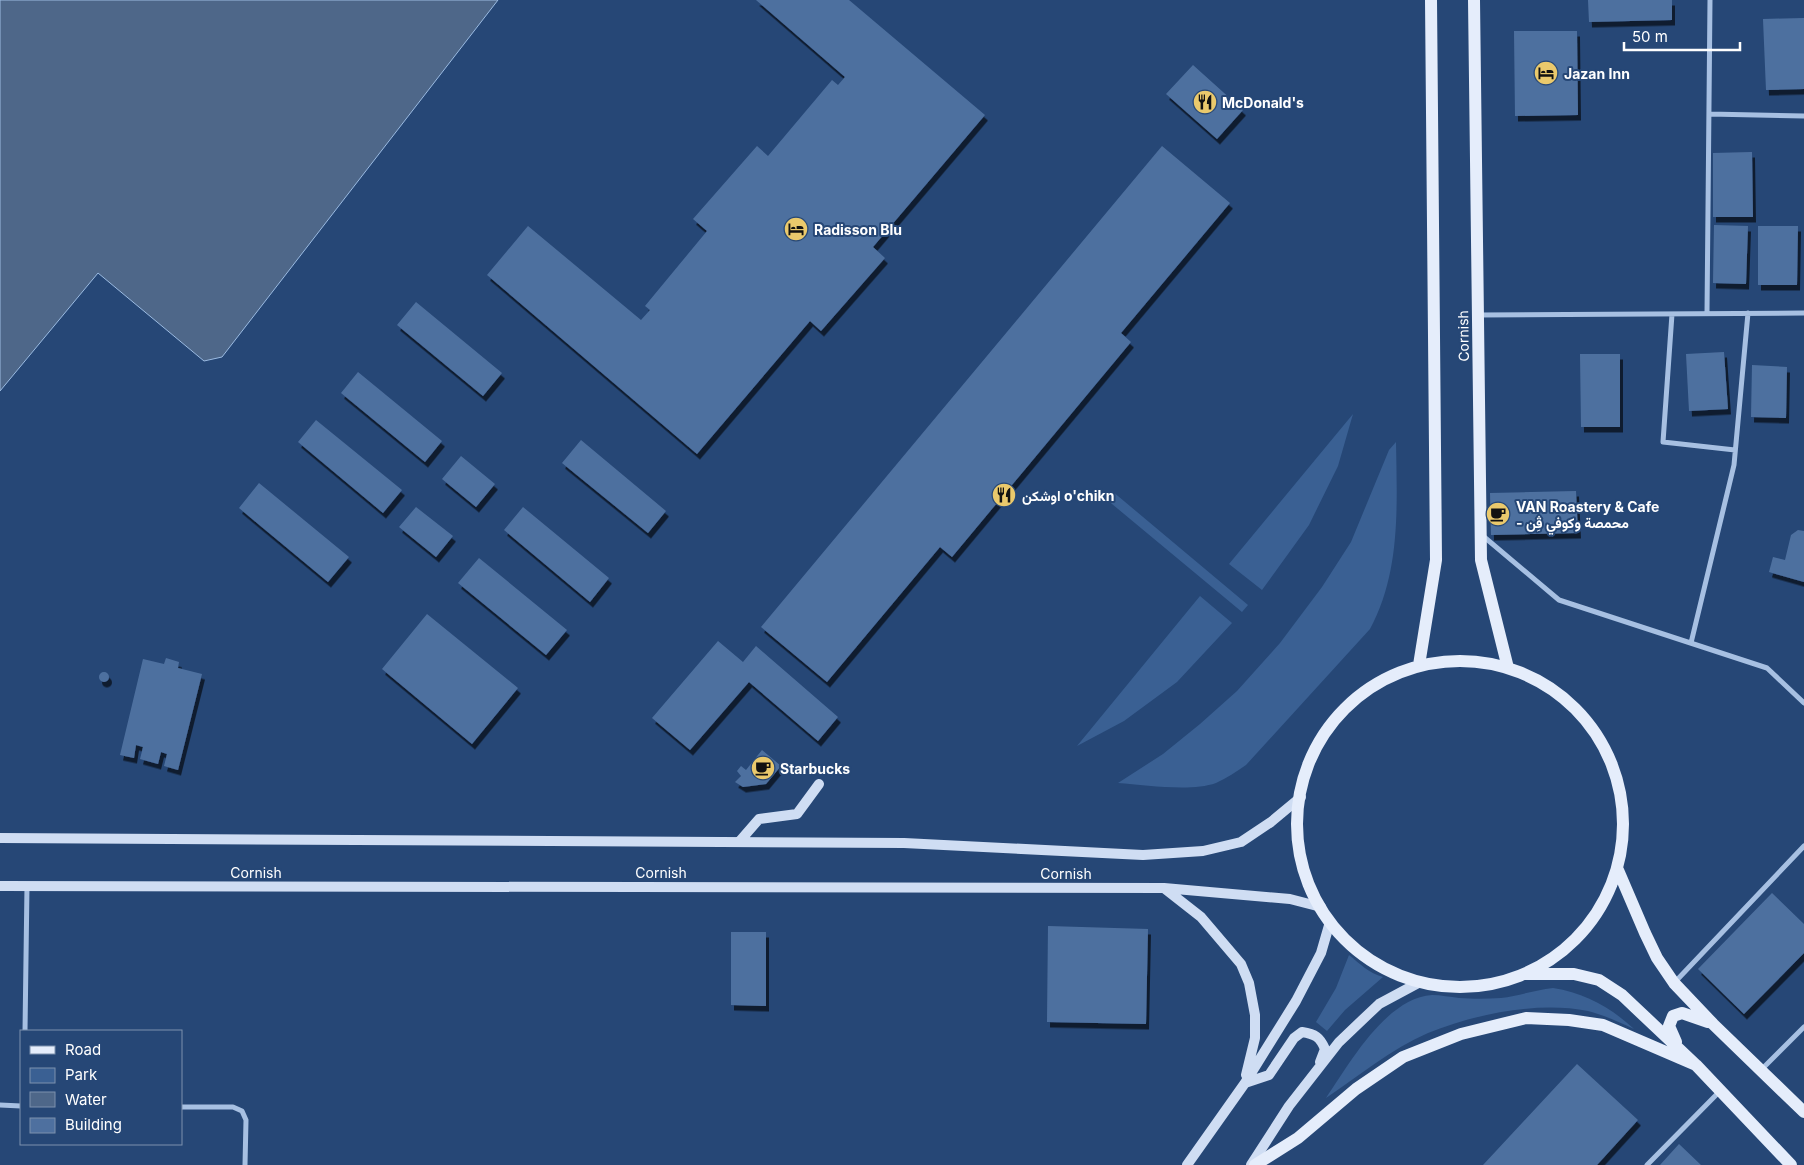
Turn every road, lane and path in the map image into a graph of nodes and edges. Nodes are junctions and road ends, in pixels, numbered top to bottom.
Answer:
1 (1431, 0) edge
2 (1474, 0) edge
3 (1710, 0) edge
4 (1709, 114) junction
5 (1804, 116) edge
6 (1804, 312) edge
7 (1707, 313) junction
8 (1748, 313) junction
9 (1672, 314) junction
10 (1478, 315) junction
11 (1735, 450) junction
12 (1480, 534) junction
13 (1691, 643) junction
14 (1418, 665) junction
15 (1508, 668) junction
16 (1804, 703) edge
17 (819, 784) dead end
18 (1301, 797) junction
19 (0, 838) edge
20 (739, 842) junction
21 (1804, 846) edge
22 (1618, 870) junction
23 (0, 886) edge
24 (27, 886) junction
25 (1164, 888) junction
26 (1321, 907) junction
27 (1330, 922) junction
28 (1527, 974) junction
29 (1420, 982) junction
30 (1674, 983) junction
31 (1713, 1024) junction
32 (1804, 1027) edge
33 (25, 1030) edge
34 (1677, 1047) junction
35 (1696, 1065) junction
36 (1317, 1070) junction
37 (1761, 1071) junction
38 (1245, 1083) junction
39 (1720, 1091) junction
40 (0, 1105) edge
41 (20, 1106) edge
42 (182, 1107) edge
43 (1804, 1112) edge
44 (246, 1165) edge
45 (1187, 1165) edge
46 (1250, 1165) edge
47 (1255, 1165) edge
48 (1647, 1165) edge
49 (1792, 1165) edge

1 - 14 main road, Cornish
2 - 10 main road, Cornish
3 - 4 street
4 - 5 street
4 - 7 street
6 - 8 street
7 - 8 street
7 - 9 street
8 - 11 street
9 - 10 street
9 - 11 street
10 - 12 main road, Cornish
11 - 13 street
12 - 13 street
12 - 15 main road, Cornish
13 - 16 street
14 - 15 main road
14 - 18 main road
15 - 22 main road
17 - 20 main road
18 - 20 main road, Cornish
18 - 26 main road
19 - 20 main road, Cornish
21 - 30 street
22 - 28 main road
22 - 30 main road
23 - 24 main road, Cornish
24 - 25 main road, Cornish
24 - 33 street
25 - 26 main road, Cornish
25 - 38 main road
26 - 27 main road
27 - 29 main road
27 - 38 main road
28 - 29 main road
28 - 34 main road
29 - 36 main road
30 - 31 main road
31 - 34 main road
31 - 37 main road
32 - 37 street
34 - 35 main road
35 - 39 main road
35 - 47 main road
36 - 38 main road
36 - 46 main road
37 - 43 main road
38 - 45 main road
39 - 48 street
39 - 49 main road
40 - 41 street
42 - 44 street

